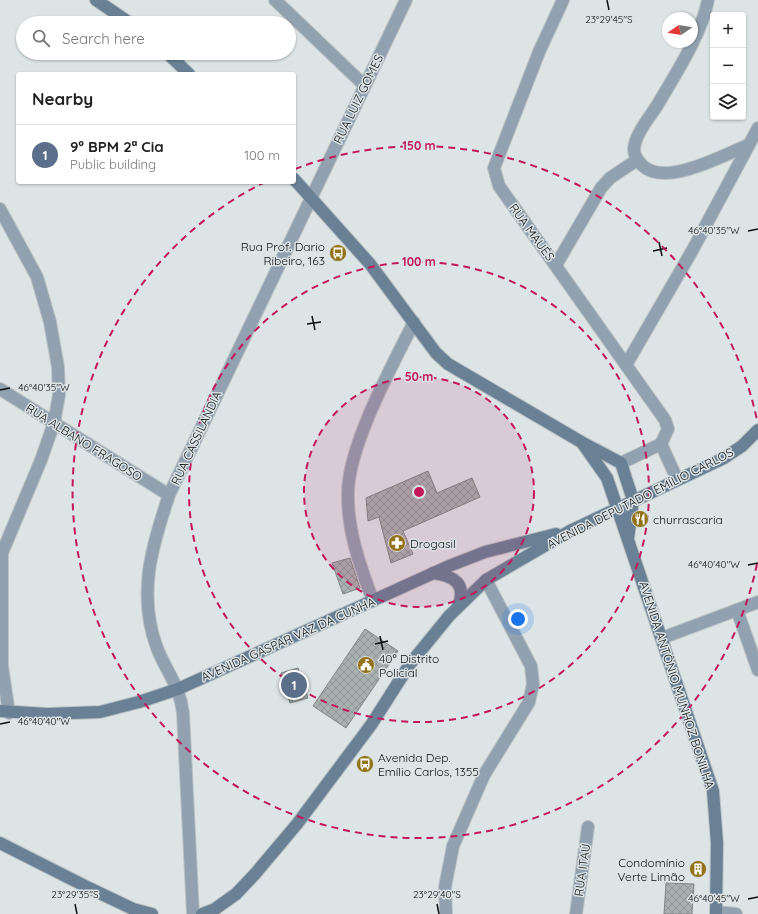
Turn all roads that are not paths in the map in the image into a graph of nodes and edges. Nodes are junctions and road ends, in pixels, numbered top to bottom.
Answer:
1 (96, 0) edge
2 (275, 0) edge
3 (406, 0) edge
4 (562, 0) edge
5 (708, 0) edge
6 (120, 16) edge
7 (292, 16) edge
8 (296, 20) edge
9 (175, 60) edge
10 (188, 72) edge
11 (364, 85) junction
12 (758, 128) edge
13 (748, 145) junction
14 (637, 160) junction
15 (296, 181) edge
16 (311, 199) junction
17 (0, 209) edge
18 (0, 226) edge
19 (16, 237) junction
20 (556, 266) junction
21 (414, 322) junction
22 (626, 365) junction
23 (0, 389) edge
24 (54, 423) junction
25 (758, 430) edge
26 (758, 439) edge
27 (583, 443) junction
28 (661, 444) junction
29 (742, 446) junction
30 (621, 463) junction
31 (677, 479) junction
32 (169, 495) junction
33 (634, 500) junction
34 (617, 508) junction
35 (570, 531) junction
36 (628, 539) junction
37 (1, 553) edge
38 (433, 573) junction
39 (486, 580) junction
40 (373, 601) junction
41 (758, 602) edge
42 (457, 608) junction
43 (737, 610) junction
44 (662, 638) junction
45 (758, 670) edge
46 (178, 689) junction
47 (4, 712) edge
48 (588, 827) dead end
49 (0, 842) edge
50 (215, 911) edge
51 (716, 913) edge
52 (152, 914) edge
53 (193, 914) edge
54 (202, 914) edge
55 (446, 914) edge
56 (576, 914) edge
57 (736, 914) edge

1 - 6 main road
2 - 7 street
3 - 11 street, RUA LUIZ GOMES
4 - 20 street, RUA MAUÉS
5 - 14 street
8 - 11 street
9 - 10 main road
11 - 16 street, RUA LUIZ GOMES
12 - 13 street
13 - 14 street
13 - 22 street
14 - 20 street
15 - 16 main road
16 - 21 main road
16 - 32 street, RUA CASSILÂNDIA
17 - 19 street
18 - 19 street
19 - 24 street
20 - 22 street, RUA MAUÉS
21 - 27 main road
21 - 40 street
22 - 28 street, RUA MAUÉS
23 - 24 street, RUA ALBANO FRAGOSO
24 - 32 street, RUA ALBANO FRAGOSO
24 - 37 street
25 - 29 main road, AVENIDA DEPUTADO EMÍLIO CARLOS
26 - 29 main road
27 - 30 main road
27 - 34 main road, AVENIDA ANTÔNIO MUNHOZ BONILHA
28 - 30 street
28 - 31 street
29 - 31 main road, AVENIDA DEPUTADO EMÍLIO CARLOS
30 - 33 main road
31 - 33 main road, AVENIDA DEPUTADO EMÍLIO CARLOS
32 - 46 street, RUA CASSILÂNDIA
33 - 34 main road, AVENIDA DEPUTADO EMÍLIO CARLOS
33 - 36 main road
34 - 35 main road, AVENIDA DEPUTADO EMÍLIO CARLOS
34 - 36 main road, AVENIDA ANTÔNIO MUNHOZ BONILHA
35 - 38 main road, AVENIDA GASPAR VAZ DA CUNHA
35 - 39 main road, AVENIDA DEPUTADO EMÍLIO CARLOS
36 - 44 main road, AVENIDA ANTÔNIO MUNHOZ BONILHA
37 - 47 street
38 - 40 main road, AVENIDA GASPAR VAZ DA CUNHA
38 - 42 main road
39 - 42 main road, AVENIDA DEPUTADO EMÍLIO CARLOS
39 - 55 street
40 - 46 main road, AVENIDA GASPAR VAZ DA CUNHA
41 - 43 street
42 - 50 main road, AVENIDA DEPUTADO EMÍLIO CARLOS
43 - 44 street
43 - 45 street
44 - 51 main road, AVENIDA ANTÔNIO MUNHOZ BONILHA
46 - 47 main road, AVENIDA GASPAR VAZ DA CUNHA
46 - 53 street, RUA CASSILÂNDIA
48 - 56 street, RUA ITAÚ
49 - 52 main road
50 - 54 main road, AVENIDA DEPUTADO EMÍLIO CARLOS
51 - 57 street

